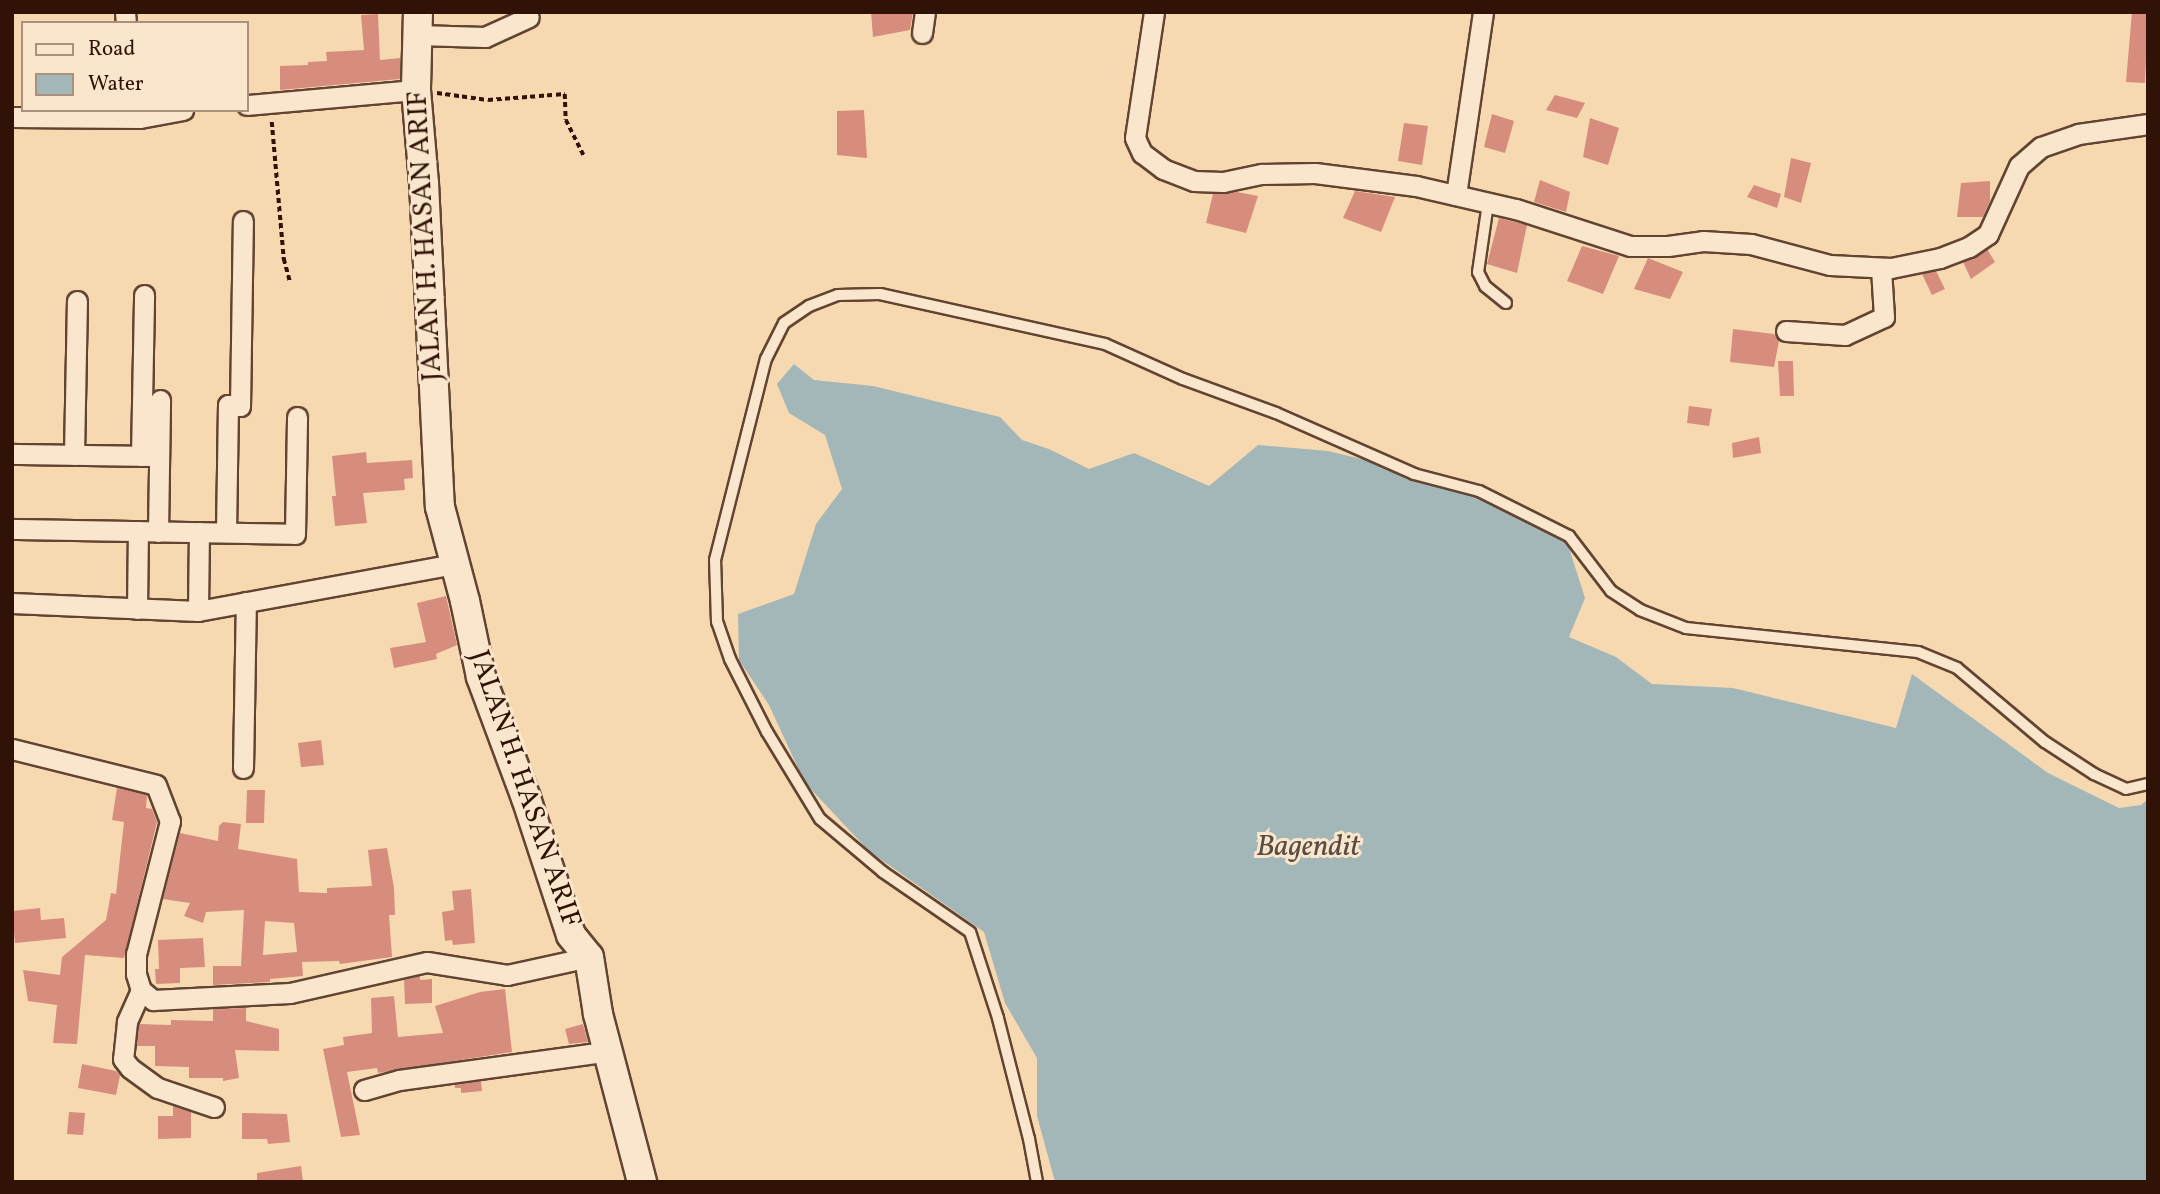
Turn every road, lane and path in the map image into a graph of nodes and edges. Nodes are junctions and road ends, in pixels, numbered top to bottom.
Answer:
1 (925, 12) edge
2 (1154, 12) edge
3 (1483, 12) edge
4 (528, 17) dead end
5 (417, 24) edge
6 (922, 33) dead end
7 (416, 90) junction
8 (271, 102) junction
9 (248, 104) edge
10 (161, 112) edge
11 (139, 114) edge
12 (12, 117) edge
13 (2148, 124) edge
14 (585, 159) dead end
15 (1456, 195) junction
16 (1488, 203) junction
17 (243, 221) dead end
18 (1881, 268) junction
19 (290, 282) dead end
20 (144, 295) dead end
21 (77, 302) dead end
22 (1506, 303) dead end
23 (1786, 331) dead end
24 (160, 400) dead end
25 (297, 418) dead end
26 (12, 454) edge
27 (74, 455) junction
28 (150, 456) junction
29 (12, 529) edge
30 (148, 531) junction
31 (199, 532) junction
32 (226, 533) junction
33 (455, 564) junction
34 (246, 602) junction
35 (12, 603) edge
36 (137, 609) junction
37 (198, 611) junction
38 (12, 748) edge
39 (243, 768) dead end
40 (2148, 784) edge
41 (589, 957) junction
42 (141, 990) junction
43 (610, 1051) junction
44 (364, 1090) dead end
45 (214, 1107) dead end
46 (642, 1182) edge
47 (1037, 1182) edge

1 - 6 street
2 - 15 street
3 - 15 street
4 - 5 street
5 - 7 main road, JALAN H. HASAN ARIF
7 - 8 street
7 - 14 path
7 - 33 main road, JALAN H. HASAN ARIF
8 - 9 street
8 - 19 path
10 - 11 street
11 - 12 street
13 - 18 street
15 - 16 street
16 - 18 street
16 - 22 lane
17 - 32 street
18 - 23 street
20 - 28 street
21 - 27 street
24 - 28 street
25 - 32 street
26 - 27 street
27 - 28 street
28 - 30 street
29 - 30 street
30 - 31 street
30 - 36 street
31 - 32 street
31 - 37 street
33 - 34 street
33 - 41 main road, JALAN H. HASAN ARIF
34 - 37 street
34 - 39 street
35 - 36 street
36 - 37 street
38 - 42 street
40 - 47 lane
41 - 42 street
41 - 43 main road, JALAN H. HASAN ARIF
42 - 45 street
43 - 44 street
43 - 46 main road, JALAN H. HASAN ARIF

